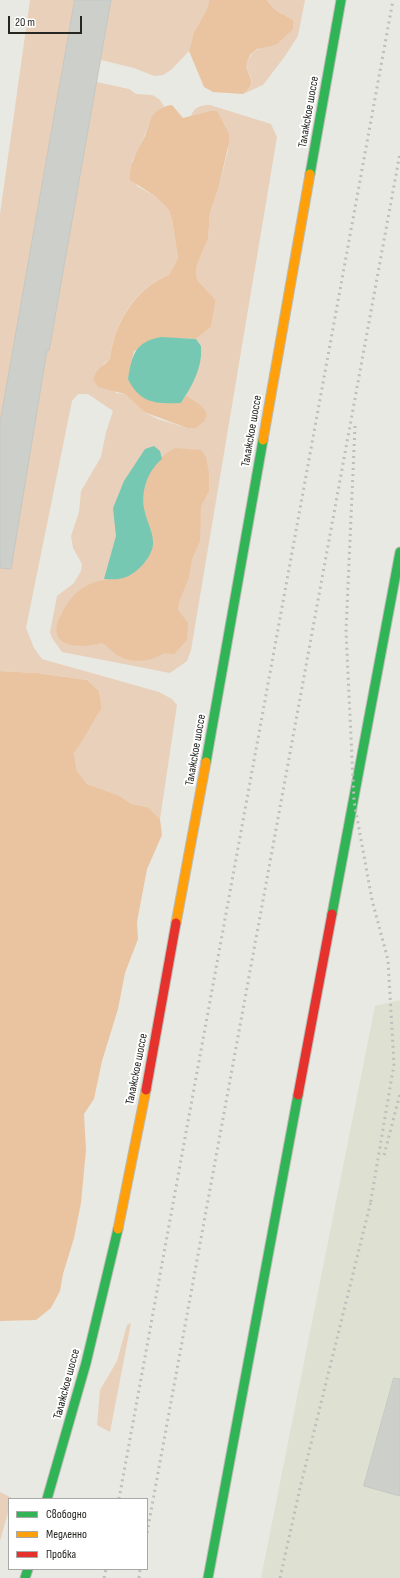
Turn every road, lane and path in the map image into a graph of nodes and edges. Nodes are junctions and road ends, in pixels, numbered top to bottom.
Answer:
1 (341, 0) edge
2 (400, 552) edge
3 (47, 1498) edge
4 (208, 1578) edge

1 - 3 main road, Талажское шоссе
2 - 4 main road

